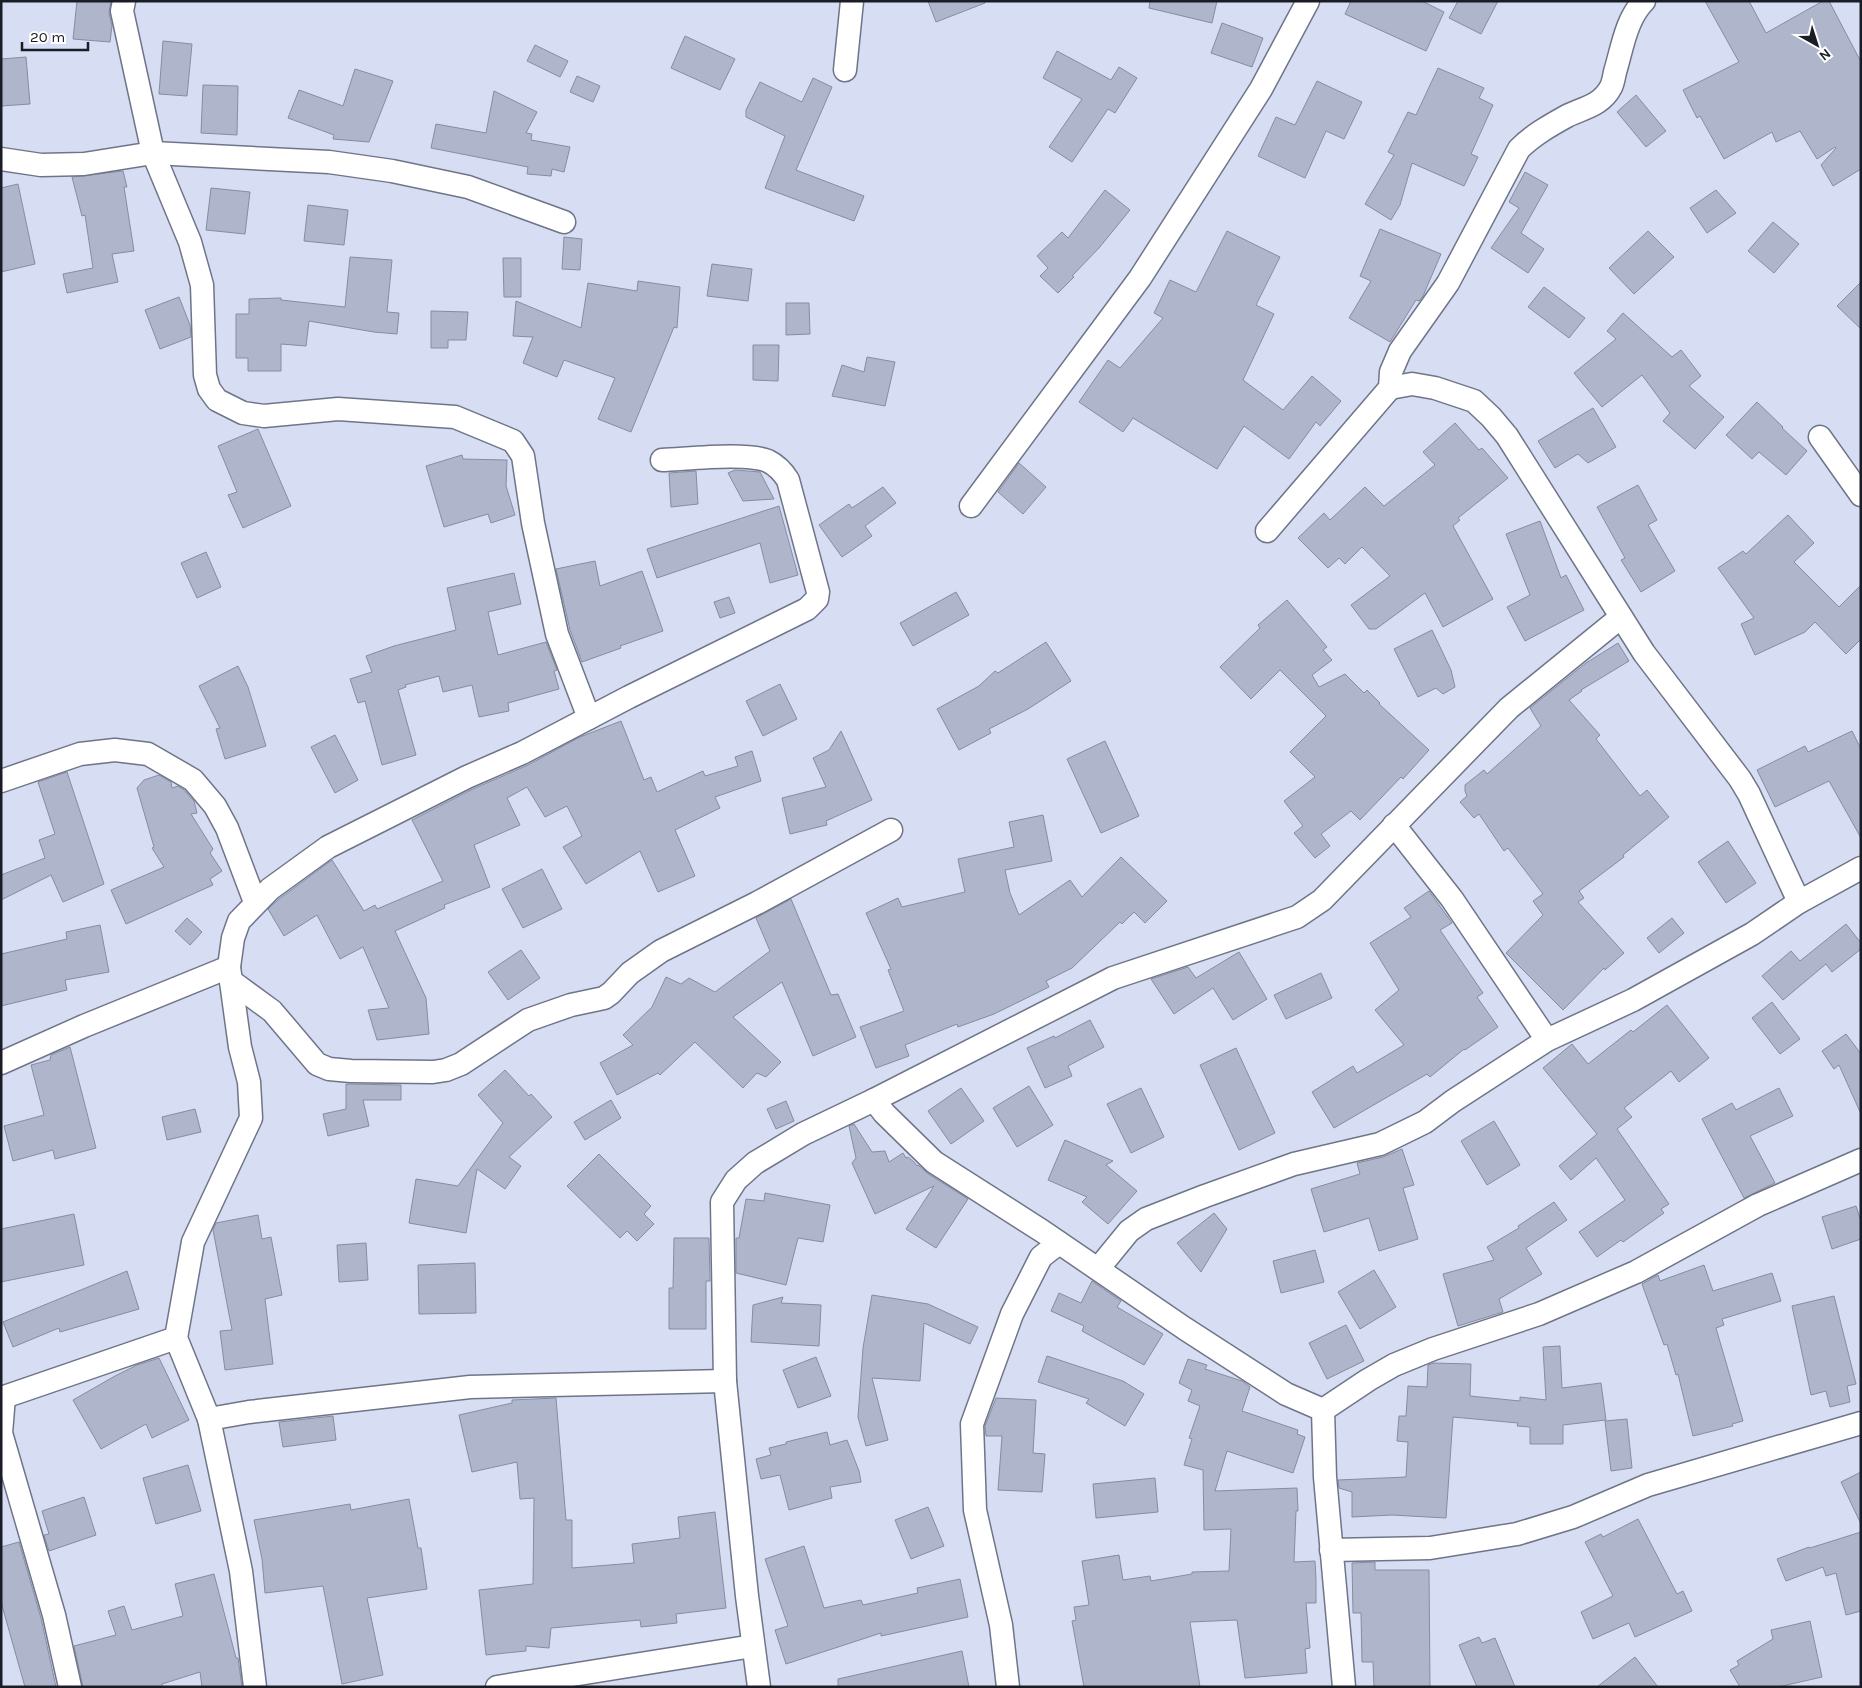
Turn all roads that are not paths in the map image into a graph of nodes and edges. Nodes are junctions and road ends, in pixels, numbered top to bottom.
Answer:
1 (124, 1) edge
2 (852, 1) edge
3 (1308, 1) edge
4 (1644, 1) edge
5 (845, 70) dead end
6 (153, 153) junction
7 (1, 158) edge
8 (564, 222) dead end
9 (1390, 388) junction
10 (1820, 437) dead end
11 (662, 460) dead end
12 (1861, 495) edge
13 (971, 506) dead end
14 (1266, 532) dead end
15 (1622, 617) junction
16 (589, 718) junction
17 (1, 782) edge
18 (1394, 825) junction
19 (891, 830) dead end
20 (1861, 868) edge
21 (255, 902) junction
22 (1799, 902) junction
23 (230, 974) junction
24 (1546, 1040) junction
25 (1, 1063) edge
26 (874, 1100) junction
27 (1861, 1160) edge
28 (1050, 1237) junction
29 (1098, 1269) junction
30 (176, 1338) junction
31 (724, 1381) junction
32 (3, 1398) edge
33 (1323, 1410) junction
34 (209, 1419) junction
35 (1861, 1423) edge
36 (1, 1433) edge
37 (1331, 1550) junction
38 (754, 1646) junction
39 (70, 1687) edge
40 (255, 1687) edge
41 (497, 1687) edge
42 (759, 1687) edge
43 (1008, 1687) edge
44 (1344, 1687) edge

1 - 6 street
2 - 5 street
3 - 13 street
4 - 9 street
6 - 7 street
6 - 8 street
6 - 16 street
9 - 14 street
9 - 15 street
10 - 12 street
11 - 16 street
15 - 18 street
15 - 22 street
16 - 21 street
17 - 21 street
18 - 24 street
18 - 26 street
19 - 23 street
20 - 22 street
21 - 23 street
22 - 24 street
23 - 25 street
23 - 30 street
24 - 29 street
26 - 28 street
26 - 31 street
27 - 33 street
28 - 29 street
28 - 43 street
29 - 33 street
30 - 32 street
30 - 34 street
31 - 34 street
31 - 38 street
32 - 36 street
33 - 37 street
34 - 40 street
35 - 37 street
36 - 39 street
37 - 44 street
38 - 41 street
38 - 42 street

